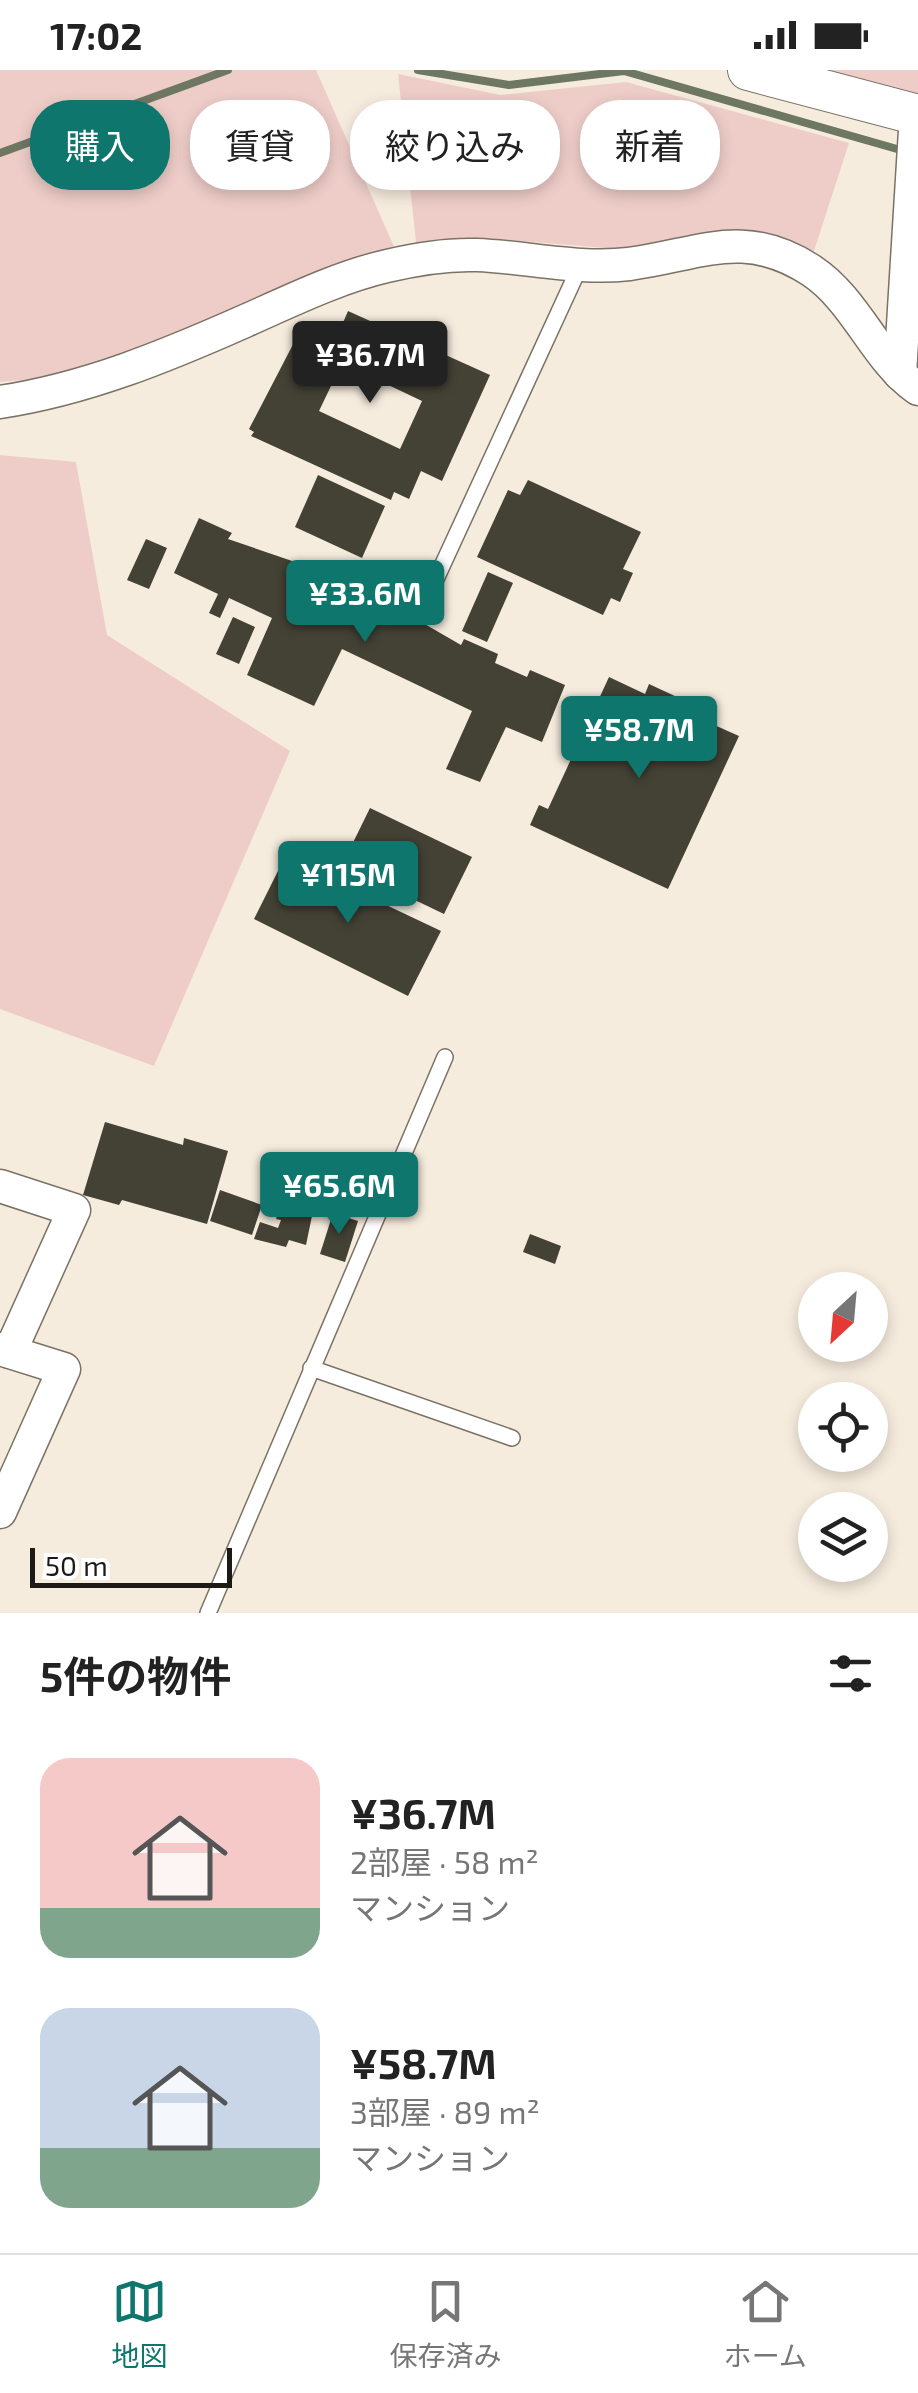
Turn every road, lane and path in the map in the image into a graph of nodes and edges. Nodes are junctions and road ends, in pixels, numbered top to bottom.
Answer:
1 (748, 70) edge
2 (917, 115) edge
3 (580, 264) junction
4 (909, 382) edge
5 (0, 402) edge
6 (425, 603) dead end
7 (445, 1058) dead end
8 (0, 1186) edge
9 (5, 1350) edge
10 (311, 1368) junction
11 (512, 1438) dead end
12 (4, 1495) edge
13 (208, 1613) edge

1 - 2 street
2 - 4 street
3 - 4 street
3 - 5 street
3 - 6 lane
7 - 10 lane
8 - 9 street
9 - 12 street
10 - 11 lane
10 - 13 lane

